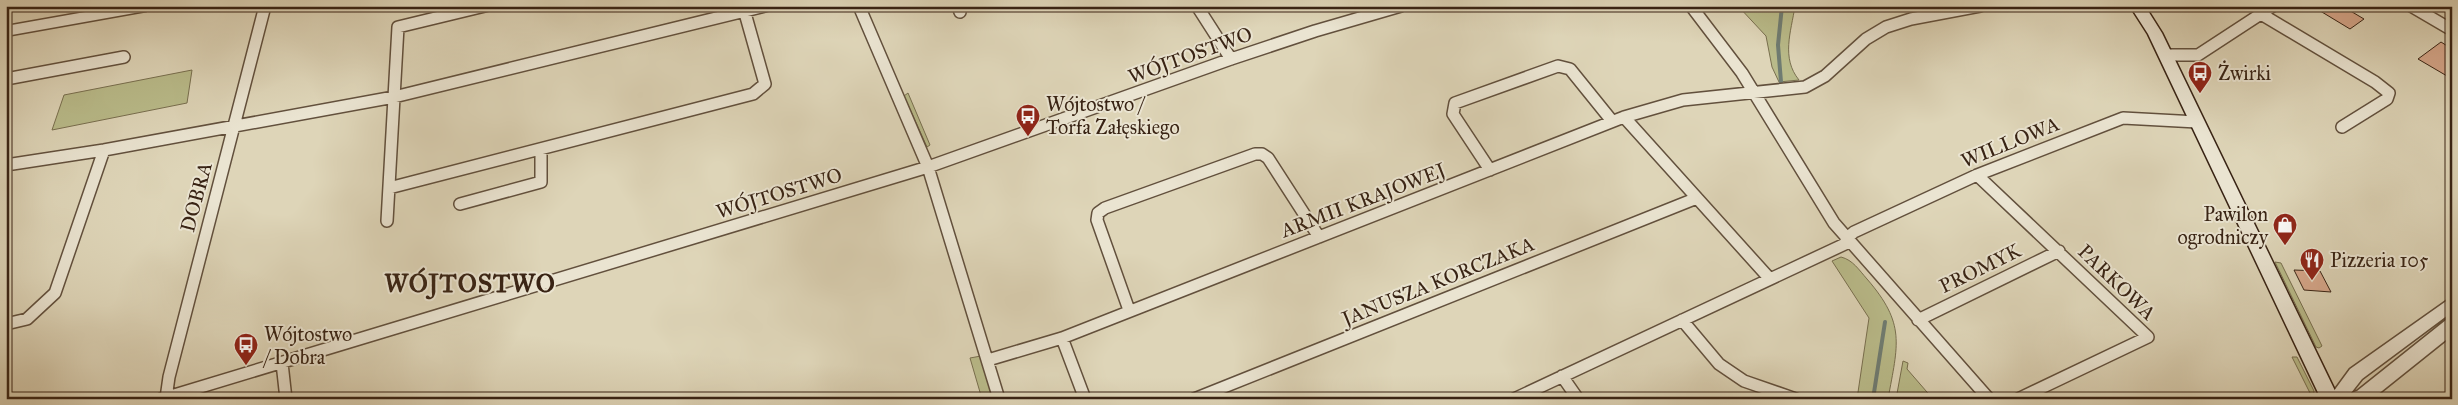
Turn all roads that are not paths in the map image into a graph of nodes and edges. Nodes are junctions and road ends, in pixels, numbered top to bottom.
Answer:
1 (146, 6) edge
2 (265, 6) edge
3 (485, 6) edge
4 (765, 6) edge
5 (859, 6) edge
6 (1197, 6) edge
7 (1401, 6) edge
8 (1691, 6) edge
9 (1980, 6) edge
10 (2137, 6) edge
11 (2273, 6) edge
12 (2411, 6) edge
13 (744, 9) edge
14 (2261, 14) junction
15 (2452, 30) edge
16 (6, 31) edge
17 (2165, 55) junction
18 (124, 57) dead end
19 (1232, 59) junction
20 (6, 79) edge
21 (1755, 94) junction
22 (394, 97) junction
23 (1624, 117) junction
24 (1612, 121) junction
25 (2196, 122) junction
26 (234, 126) junction
27 (2342, 127) dead end
28 (541, 149) junction
29 (104, 150) junction
30 (6, 165) edge
31 (928, 167) junction
32 (1490, 170) junction
33 (1977, 175) junction
34 (389, 188) junction
35 (1697, 198) junction
36 (460, 204) dead end
37 (387, 221) dead end
38 (1319, 237) junction
39 (1847, 238) junction
40 (2059, 251) junction
41 (1770, 279) junction
42 (2451, 303) edge
43 (1130, 310) junction
44 (1682, 320) junction
45 (1918, 320) junction
46 (6, 324) edge
47 (2452, 325) edge
48 (1062, 338) junction
49 (988, 360) junction
50 (282, 363) junction
51 (1562, 376) junction
52 (163, 398) edge
53 (286, 399) edge
54 (999, 399) edge
55 (1085, 399) edge
56 (1194, 399) edge
57 (1514, 399) edge
58 (1578, 399) edge
59 (1796, 399) edge
60 (1989, 399) edge
61 (2018, 399) edge
62 (2330, 399) edge
63 (2336, 399) edge
64 (2354, 399) edge

1 - 16 street
2 - 26 street, DOBRA
3 - 22 street
4 - 13 street
5 - 31 street
6 - 19 street
7 - 19 street, WÓJTOSTWO
8 - 21 street
9 - 21 street
10 - 17 main road
11 - 14 street
12 - 15 street
13 - 22 street
13 - 28 street
14 - 17 street
14 - 27 street
17 - 25 main road
18 - 20 street
19 - 31 street, WÓJTOSTWO
21 - 23 street, ARMII KRAJOWEJ
21 - 39 street
22 - 26 street
22 - 34 street
23 - 24 street, ARMII KRAJOWEJ
23 - 35 street
24 - 32 street, ARMII KRAJOWEJ
24 - 32 street
25 - 33 street, WILLOWA
25 - 62 main road
26 - 29 street
26 - 52 street, DOBRA
28 - 34 street
28 - 36 street
29 - 30 street
29 - 46 street
31 - 49 street
31 - 50 street, WÓJTOSTWO
32 - 38 street, ARMII KRAJOWEJ
33 - 39 street, WILLOWA
33 - 40 street, PARKOWA
34 - 37 street
35 - 41 street
35 - 56 street, JANUSZA KORCZAKA
38 - 43 street, ARMII KRAJOWEJ
38 - 43 street
39 - 41 street, WILLOWA
39 - 45 street
40 - 45 street, PROMYK
40 - 61 street, PARKOWA
41 - 44 street, WILLOWA
42 - 63 street
43 - 48 street, ARMII KRAJOWEJ
44 - 51 street, WILLOWA
44 - 59 street
45 - 60 street
47 - 64 street
48 - 49 street, ARMII KRAJOWEJ
48 - 55 street
49 - 54 street
50 - 52 street, WÓJTOSTWO
50 - 53 street
51 - 57 street, WILLOWA
51 - 58 street

